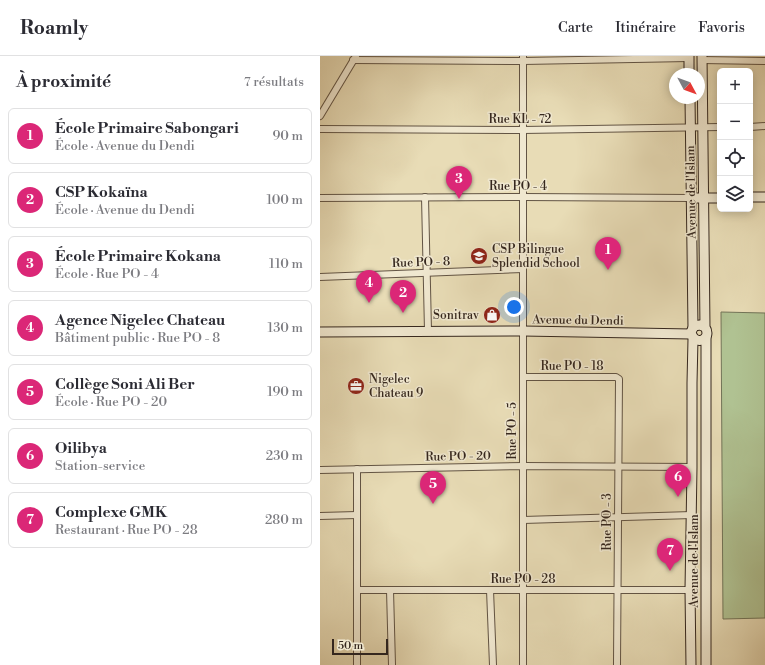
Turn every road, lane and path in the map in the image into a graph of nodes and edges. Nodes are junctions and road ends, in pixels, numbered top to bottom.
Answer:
1 (689, 57) edge
2 (354, 58) edge
3 (702, 58) edge
4 (523, 59) edge
5 (765, 61) edge
6 (689, 68) edge
7 (690, 104) edge
8 (320, 116) edge
9 (765, 126) edge
10 (690, 127) junction
11 (703, 127) junction
12 (717, 127) edge
13 (753, 127) edge
14 (320, 129) edge
15 (523, 130) junction
16 (425, 197) junction
17 (524, 197) junction
18 (765, 197) edge
19 (320, 198) edge
20 (691, 198) junction
21 (703, 198) junction
22 (717, 198) edge
23 (753, 198) edge
24 (523, 269) junction
25 (427, 273) junction
26 (320, 277) edge
27 (705, 327) junction
28 (428, 331) junction
29 (523, 331) junction
30 (320, 332) edge
31 (692, 334) junction
32 (706, 338) junction
33 (523, 377) junction
34 (619, 379) joint
35 (523, 466) junction
36 (618, 466) junction
37 (692, 467) junction
38 (357, 469) junction
39 (320, 470) edge
40 (357, 515) junction
41 (692, 515) junction
42 (320, 516) edge
43 (618, 518) junction
44 (523, 520) junction
45 (357, 590) junction
46 (390, 590) junction
47 (490, 590) junction
48 (523, 590) junction
49 (618, 590) junction
50 (690, 590) junction
51 (357, 665) edge
52 (392, 665) edge
53 (493, 665) edge
54 (523, 665) edge
55 (617, 665) edge
56 (691, 665) edge
57 (706, 665) edge

1 - 4 street
1 - 6 main road
2 - 4 street
2 - 8 street
3 - 5 street
3 - 11 main road, Avenue de l'Islam
4 - 15 street, Rue PO - 5
7 - 10 main road, Avenue de l'Islam
9 - 13 street
10 - 11 street, Rue KL - 72
10 - 15 street, Rue KL - 72
10 - 20 main road, Avenue de l'Islam
11 - 12 street, Rue KL - 72
11 - 21 main road, Avenue de l'Islam
14 - 15 street, Rue KL - 72
15 - 17 street, Rue PO - 5
16 - 17 street, Rue PO - 4
16 - 19 street, Rue PO - 4
16 - 25 street
17 - 20 street, Rue PO - 4
17 - 24 street, Rue PO - 5
18 - 23 main road
20 - 21 main road
20 - 31 main road, Avenue de l'Islam
21 - 22 main road
21 - 27 main road, Avenue de l'Islam
24 - 25 street, Rue PO - 8
24 - 29 street, Rue PO - 5
25 - 26 street, Rue PO - 8
25 - 28 street
27 - 31 main road
27 - 32 main road
28 - 29 main road, Avenue du Dendi
28 - 30 main road, Avenue du Dendi
29 - 31 main road, Avenue du Dendi
29 - 33 street, Rue PO - 5
31 - 32 main road
31 - 37 main road, Avenue de l'Islam
32 - 57 main road, Avenue de l'Islam
33 - 34 street, Rue PO - 18
33 - 35 street, Rue PO - 5
34 - 36 street, Rue PO - 3
35 - 36 street, Rue PO - 20
35 - 38 street, Rue PO - 20
35 - 44 street, Rue PO - 5
36 - 37 street, Rue PO - 20
36 - 43 street, Rue PO - 3
37 - 41 main road, Avenue de l'Islam
38 - 39 street, Rue PO - 20
38 - 40 street
40 - 42 street
40 - 45 street
41 - 43 street
41 - 50 main road, Avenue de l'Islam
43 - 44 street
43 - 49 street, Rue PO - 3
44 - 48 street, Rue PO - 5
45 - 46 street, Rue PO - 28
45 - 51 street
46 - 47 street, Rue PO - 28
46 - 52 street
47 - 48 street, Rue PO - 28
47 - 53 street
48 - 49 street, Rue PO - 28
48 - 54 street, Rue PO - 5
49 - 50 street, Rue PO - 28
49 - 55 street, Rue PO - 3
50 - 56 main road, Avenue de l'Islam

